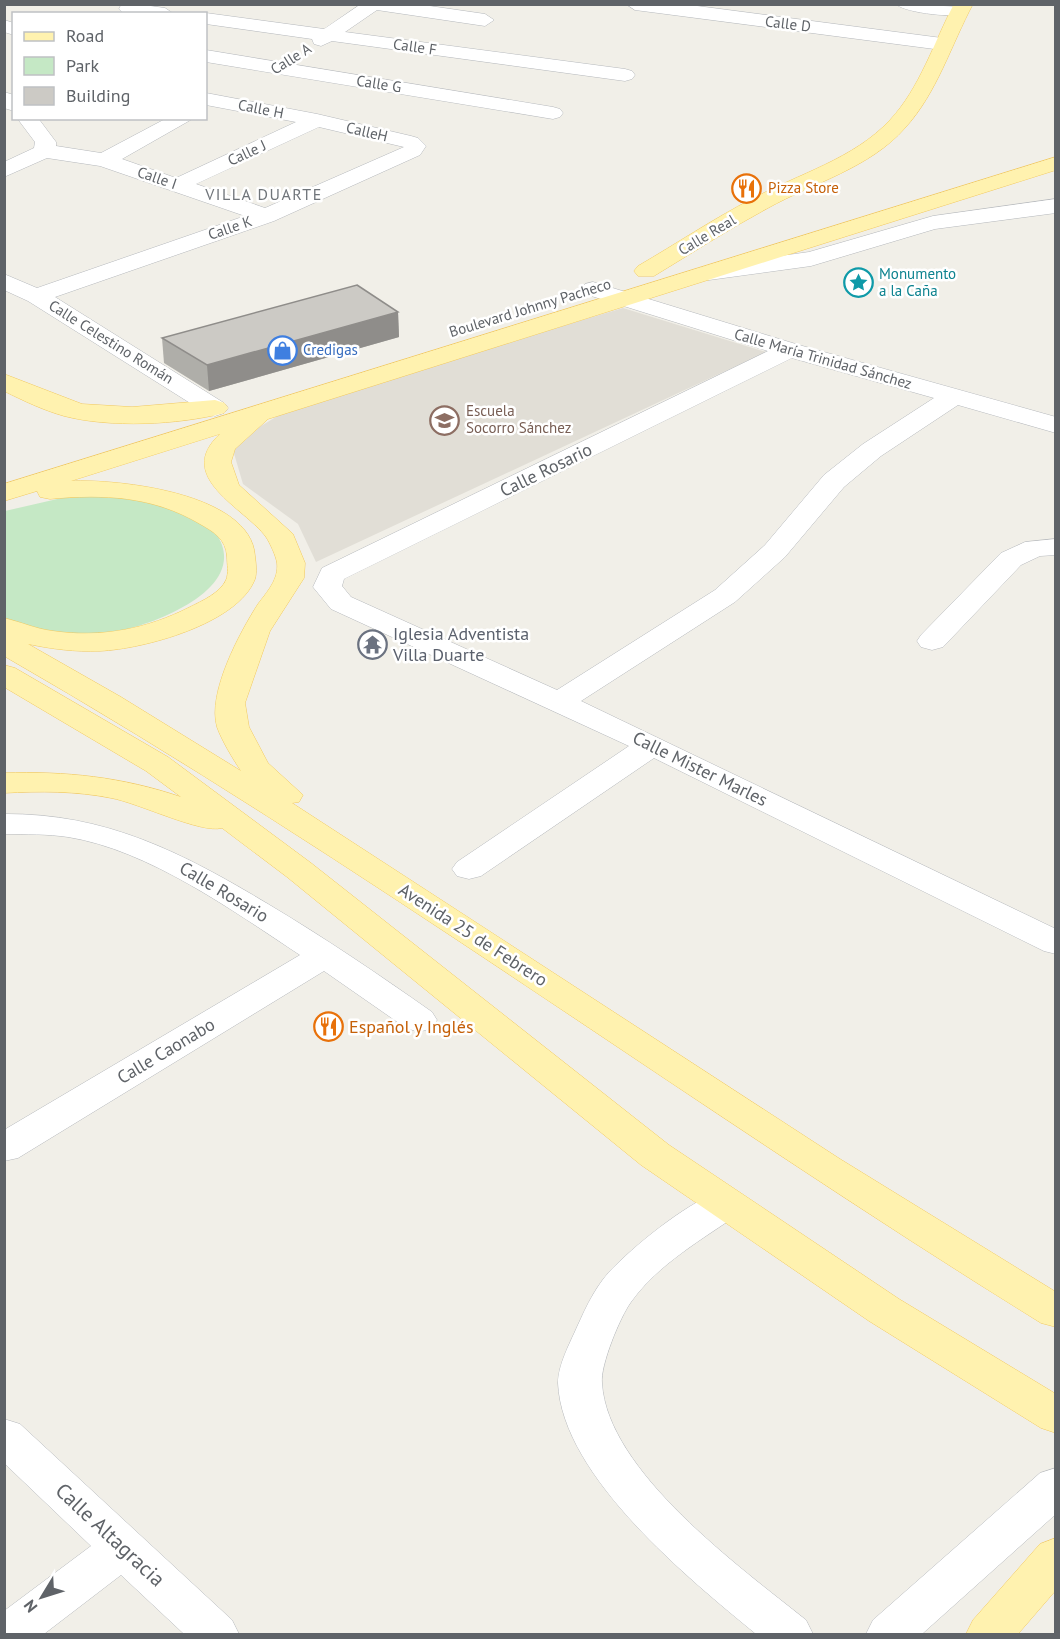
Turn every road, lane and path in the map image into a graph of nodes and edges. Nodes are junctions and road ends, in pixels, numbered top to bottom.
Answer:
1 (374, 4) edge
2 (635, 4) edge
3 (905, 4) edge
4 (962, 8) edge
5 (128, 9) edge
6 (150, 12) edge
7 (207, 19) edge
8 (485, 20) dead end
9 (328, 35) junction
10 (942, 44) junction
11 (207, 56) edge
12 (279, 68) junction
13 (625, 75) dead end
14 (210, 102) edge
15 (552, 112) dead end
16 (29, 120) edge
17 (180, 120) edge
18 (317, 120) junction
19 (1056, 143) edge
20 (416, 146) joint
21 (44, 151) junction
22 (104, 160) junction
23 (1056, 163) edge
24 (4, 171) edge
25 (177, 185) junction
26 (1056, 206) edge
27 (266, 216) junction
28 (646, 271) junction
29 (710, 273) junction
30 (4, 280) edge
31 (593, 288) junction
32 (36, 296) junction
33 (621, 299) junction
34 (790, 350) junction
35 (4, 381) edge
36 (953, 397) junction
37 (215, 408) junction
38 (274, 409) junction
39 (1056, 425) edge
40 (4, 471) edge
41 (4, 493) edge
42 (4, 500) edge
43 (1056, 547) edge
44 (341, 603) joint
45 (4, 627) edge
46 (932, 641) dead end
47 (4, 643) edge
48 (4, 674) edge
49 (559, 702) junction
50 (652, 745) junction
51 (4, 783) edge
52 (4, 824) edge
53 (469, 869) dead end
54 (298, 870) junction
55 (380, 874) junction
56 (1056, 943) edge
57 (327, 954) junction
58 (418, 1020) dead end
59 (4, 1148) edge
60 (726, 1203) junction
61 (1056, 1312) edge
62 (1056, 1416) edge
63 (4, 1436) edge
64 (1056, 1485) edge
65 (124, 1547) junction
66 (1056, 1557) edge
67 (9, 1635) edge
68 (215, 1635) edge
69 (789, 1635) edge
70 (890, 1635) edge
71 (990, 1635) edge

1 - 8 street
1 - 9 street, Calle A
2 - 10 street, Calle D
3 - 4 street
4 - 10 main road, Calle Real
5 - 6 street
7 - 9 street, Calle F
9 - 12 street, Calle A
9 - 13 street, Calle F
10 - 28 main road, Calle Real
11 - 12 street, Calle G
12 - 14 street, Calle A
12 - 15 street, Calle G
14 - 18 street, Calle H
16 - 21 street
17 - 22 street
18 - 20 street, CalleH
18 - 25 street, Calle J
19 - 28 main road, Boulevard Johnny Pacheco
20 - 27 street, Calle K
21 - 22 street, Calle I
21 - 24 street
22 - 25 street, Calle I
23 - 29 main road, Boulevard Johnny Pacheco
25 - 27 street, Calle I
26 - 29 street, Boulevard Johnny Pacheco
27 - 32 street, Calle K
28 - 31 main road, Boulevard Johnny Pacheco
29 - 33 main road, Boulevard Johnny Pacheco
30 - 32 street, Calle Celestino Román
31 - 33 street, Calle María Trinidad Sánchez
31 - 37 main road, Boulevard Johnny Pacheco
32 - 37 street, Calle Celestino Román
33 - 34 street, Calle María Trinidad Sánchez
33 - 38 main road, Boulevard Johnny Pacheco
34 - 36 street, Calle María Trinidad Sánchez
34 - 44 street, Calle Rosario
35 - 37 main road
36 - 39 street, Calle María Trinidad Sánchez
36 - 49 street
37 - 40 main road, Boulevard Johnny Pacheco
38 - 41 main road, Boulevard Johnny Pacheco
38 - 55 main road
42 - 45 main road
43 - 46 street
44 - 49 street, Calle Mister Marles
47 - 55 main road, Avenida 25 de Febrero
48 - 54 main road
49 - 50 street, Calle Mister Marles
50 - 53 street
50 - 56 street, Calle Mister Marles
51 - 54 main road
52 - 57 street, Calle Rosario
54 - 60 main road
55 - 61 main road, Avenida 25 de Febrero
57 - 58 street, Calle Rosario
57 - 59 street, Calle Caonabo
60 - 62 main road
60 - 69 street
63 - 65 street, Calle Altagracia
64 - 70 street
65 - 67 street
65 - 68 street, Calle Altagracia
66 - 71 main road

